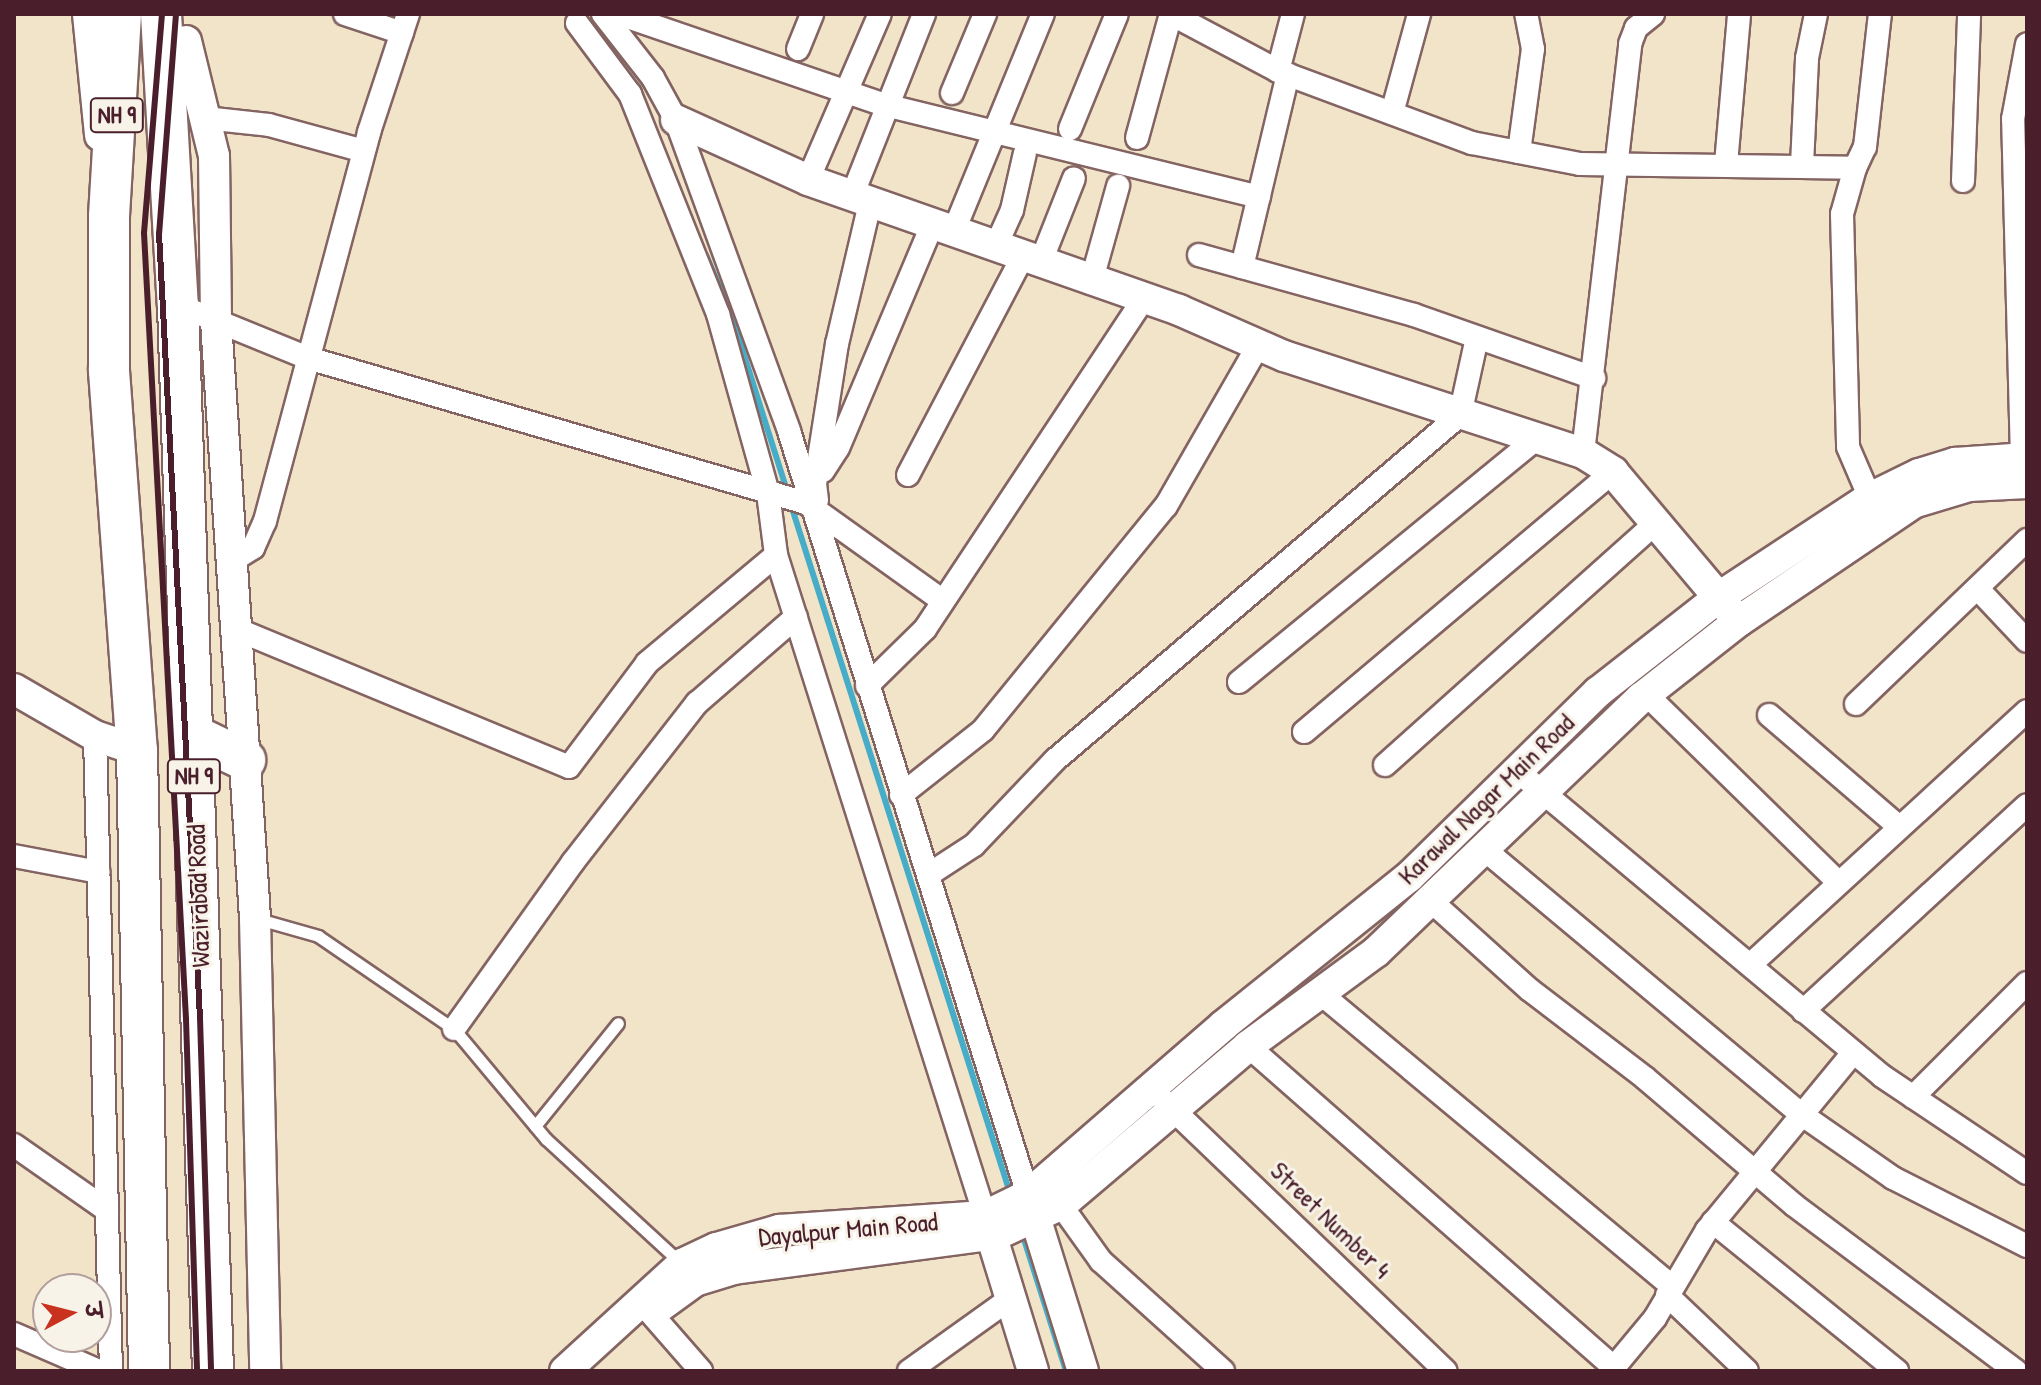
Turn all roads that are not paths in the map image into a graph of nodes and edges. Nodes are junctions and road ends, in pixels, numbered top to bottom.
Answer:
1 (88, 14) edge
2 (121, 14) edge
3 (345, 14) edge
4 (603, 14) edge
5 (619, 14) edge
6 (812, 14) edge
7 (880, 14) edge
8 (924, 14) edge
9 (985, 14) edge
10 (1043, 14) edge
11 (1117, 14) edge
12 (1293, 14) edge
13 (1419, 14) edge
14 (1526, 14) edge
15 (1653, 14) edge
16 (1739, 14) edge
17 (1816, 14) edge
18 (1880, 14) edge
19 (1969, 14) edge
20 (178, 23) edge
21 (577, 23) dead end
22 (405, 24) edge
23 (2027, 44) edge
24 (798, 49) dead end
25 (1283, 73) junction
26 (846, 91) junction
27 (952, 93) dead end
28 (885, 105) junction
29 (1392, 113) junction
30 (205, 118) junction
31 (676, 120) junction
32 (1070, 129) dead end
33 (995, 135) junction
34 (1137, 138) dead end
35 (364, 151) junction
36 (1519, 152) junction
37 (1025, 153) dead end
38 (1613, 164) junction
39 (1726, 164) junction
40 (1802, 165) junction
41 (1855, 168) junction
42 (1074, 178) dead end
43 (808, 180) junction
44 (1963, 181) dead end
45 (1118, 186) dead end
46 (1259, 197) junction
47 (861, 200) junction
48 (109, 217) junction
49 (942, 229) junction
50 (1199, 255) dead end
51 (1019, 257) junction
52 (1242, 267) junction
53 (1091, 283) junction
54 (1144, 298) junction
55 (178, 305) junction
56 (216, 321) junction
57 (1477, 338) junction
58 (1258, 346) junction
59 (308, 358) junction
60 (1594, 378) junction
61 (1460, 415) junction
62 (1538, 437) junction
63 (1583, 453) junction
64 (2025, 466) edge
65 (1613, 472) junction
66 (908, 475) dead end
67 (818, 479) junction
68 (775, 496) junction
69 (812, 506) junction
70 (1877, 511) junction
71 (1655, 524) junction
72 (2027, 540) edge
73 (776, 555) junction
74 (232, 561) junction
75 (1978, 589) junction
76 (1719, 597) junction
77 (943, 601) junction
78 (796, 617) junction
79 (1739, 621) junction
80 (236, 629) junction
81 (2027, 641) edge
82 (1239, 682) dead end
83 (867, 686) junction
84 (14, 689) edge
85 (1646, 694) junction
86 (1856, 704) dead end
87 (2027, 711) edge
88 (1769, 715) dead end
89 (1304, 732) dead end
90 (193, 735) junction
91 (95, 736) junction
92 (137, 750) junction
93 (245, 760) junction
94 (1385, 765) dead end
95 (1515, 769) junction
96 (901, 795) junction
97 (1542, 795) junction
98 (2027, 805) edge
99 (1898, 826) junction
100 (1485, 850) junction
101 (14, 856) edge
102 (99, 872) junction
103 (928, 875) junction
104 (1837, 881) junction
105 (1431, 901) junction
106 (255, 918) junction
107 (1750, 965) junction
108 (2027, 983) edge
109 (1320, 993) junction
110 (1803, 1011) junction
111 (618, 1023) dead end
112 (454, 1029) junction
113 (1248, 1046) junction
114 (1853, 1053) junction
115 (1152, 1090) junction
116 (1913, 1097) junction
117 (1176, 1112) junction
118 (1801, 1114) junction
119 (535, 1126) junction
120 (14, 1145) edge
121 (1754, 1169) junction
122 (2027, 1173) edge
123 (107, 1210) junction
124 (1018, 1213) junction
125 (1713, 1222) junction
126 (2027, 1246) edge
127 (682, 1264) junction
128 (1669, 1290) junction
129 (1011, 1298) junction
130 (645, 1306) junction
131 (14, 1334) edge
132 (1027, 1368) edge
133 (1612, 1369) edge
134 (99, 1371) edge
135 (111, 1371) edge
136 (149, 1371) edge
137 (213, 1371) edge
138 (265, 1371) edge
139 (565, 1371) edge
140 (590, 1371) edge
141 (701, 1371) edge
142 (909, 1371) edge
143 (1083, 1371) edge
144 (1223, 1371) edge
145 (1446, 1371) edge
146 (1747, 1371) edge
147 (1897, 1371) edge
148 (2016, 1371) edge

1 - 48 street
2 - 48 highway, NH 9
3 - 22 street
4 - 31 street
5 - 26 street
6 - 24 street
7 - 26 street
8 - 28 street
9 - 27 street
10 - 33 street
11 - 32 street
12 - 25 street
13 - 29 street
14 - 36 street
15 - 38 street
16 - 39 street
17 - 40 street
18 - 41 street
19 - 44 street
20 - 30 street
20 - 55 highway, Wazirabad Road / NH 9
21 - 68 street
22 - 35 street
23 - 64 street
25 - 29 street
25 - 34 street
25 - 46 street
26 - 28 street
26 - 43 street
28 - 33 street
28 - 47 street
29 - 36 street
30 - 35 street
30 - 56 street
31 - 43 street
31 - 69 street
33 - 46 street
33 - 49 street
35 - 59 street
36 - 38 street
37 - 51 street
38 - 39 street
38 - 60 street
39 - 40 street
40 - 41 street
41 - 70 street
42 - 51 street
43 - 47 street
45 - 53 street
46 - 52 street
47 - 49 street
47 - 67 street
48 - 92 highway, NH 9
49 - 51 street
49 - 67 street
50 - 52 street
51 - 53 street
51 - 66 street
52 - 57 street
53 - 54 street
54 - 58 street
54 - 77 street
55 - 56 street
55 - 90 highway, Wazirabad Road / NH 9
56 - 59 street
56 - 74 street
57 - 60 street
57 - 61 street
58 - 61 street
58 - 96 street
59 - 68 street
59 - 74 street
60 - 63 street
61 - 62 street
61 - 103 street
62 - 63 street
62 - 82 street
63 - 65 street
64 - 70 street, Karawal Nagar Main Road
65 - 71 street
65 - 89 street
67 - 69 street
68 - 69 street
68 - 73 street
69 - 77 street
69 - 83 street
70 - 76 street, Karawal Nagar Main Road
70 - 79 street, Karawal Nagar Main Road
71 - 76 street
71 - 94 street
72 - 75 street
73 - 78 street
73 - 80 street
74 - 80 street
75 - 81 street
75 - 86 street
76 - 79 street
76 - 95 street, Karawal Nagar Main Road
77 - 83 street
78 - 112 street
78 - 124 street
79 - 85 street, Karawal Nagar Main Road
80 - 93 street
83 - 96 street
84 - 91 street
85 - 97 street, Karawal Nagar Main Road
85 - 104 street
87 - 99 street
88 - 99 street
90 - 93 highway
90 - 137 highway, Wazirabad Road / NH 9
91 - 92 street
91 - 102 street
92 - 136 highway, NH 9
93 - 106 street
95 - 97 street
95 - 115 street, Karawal Nagar Main Road
96 - 103 street
97 - 100 street, Karawal Nagar Main Road
97 - 107 street
98 - 110 street
99 - 104 street
100 - 105 street, Karawal Nagar Main Road
100 - 118 street
101 - 102 street
102 - 123 street
103 - 124 street
104 - 107 street
105 - 109 street, Karawal Nagar Main Road
105 - 121 street
106 - 112 lane
106 - 138 street
107 - 110 street
108 - 116 street
109 - 113 street, Karawal Nagar Main Road
109 - 128 street
110 - 114 street
111 - 119 lane
112 - 119 lane
113 - 117 street, Karawal Nagar Main Road
113 - 133 street
114 - 116 street
114 - 118 street
115 - 117 street, Street Number 4
115 - 124 street, Karawal Nagar Main Road
116 - 122 street
117 - 124 street, Karawal Nagar Main Road
117 - 145 street, Street Number 4
118 - 121 street
118 - 126 street
119 - 127 lane
120 - 123 street
121 - 125 street
121 - 148 street
123 - 135 street
124 - 127 street, Dayalpur Main Road
124 - 129 street
124 - 130 street, Dayalpur Main Road
124 - 143 street
124 - 144 street
125 - 128 street
125 - 147 street
127 - 130 street, Dayalpur Main Road
128 - 133 street
128 - 146 street
129 - 132 street
129 - 142 street
130 - 139 street, Dayalpur Main Road
130 - 140 street, Dayalpur Main Road
130 - 141 street
131 - 134 street

